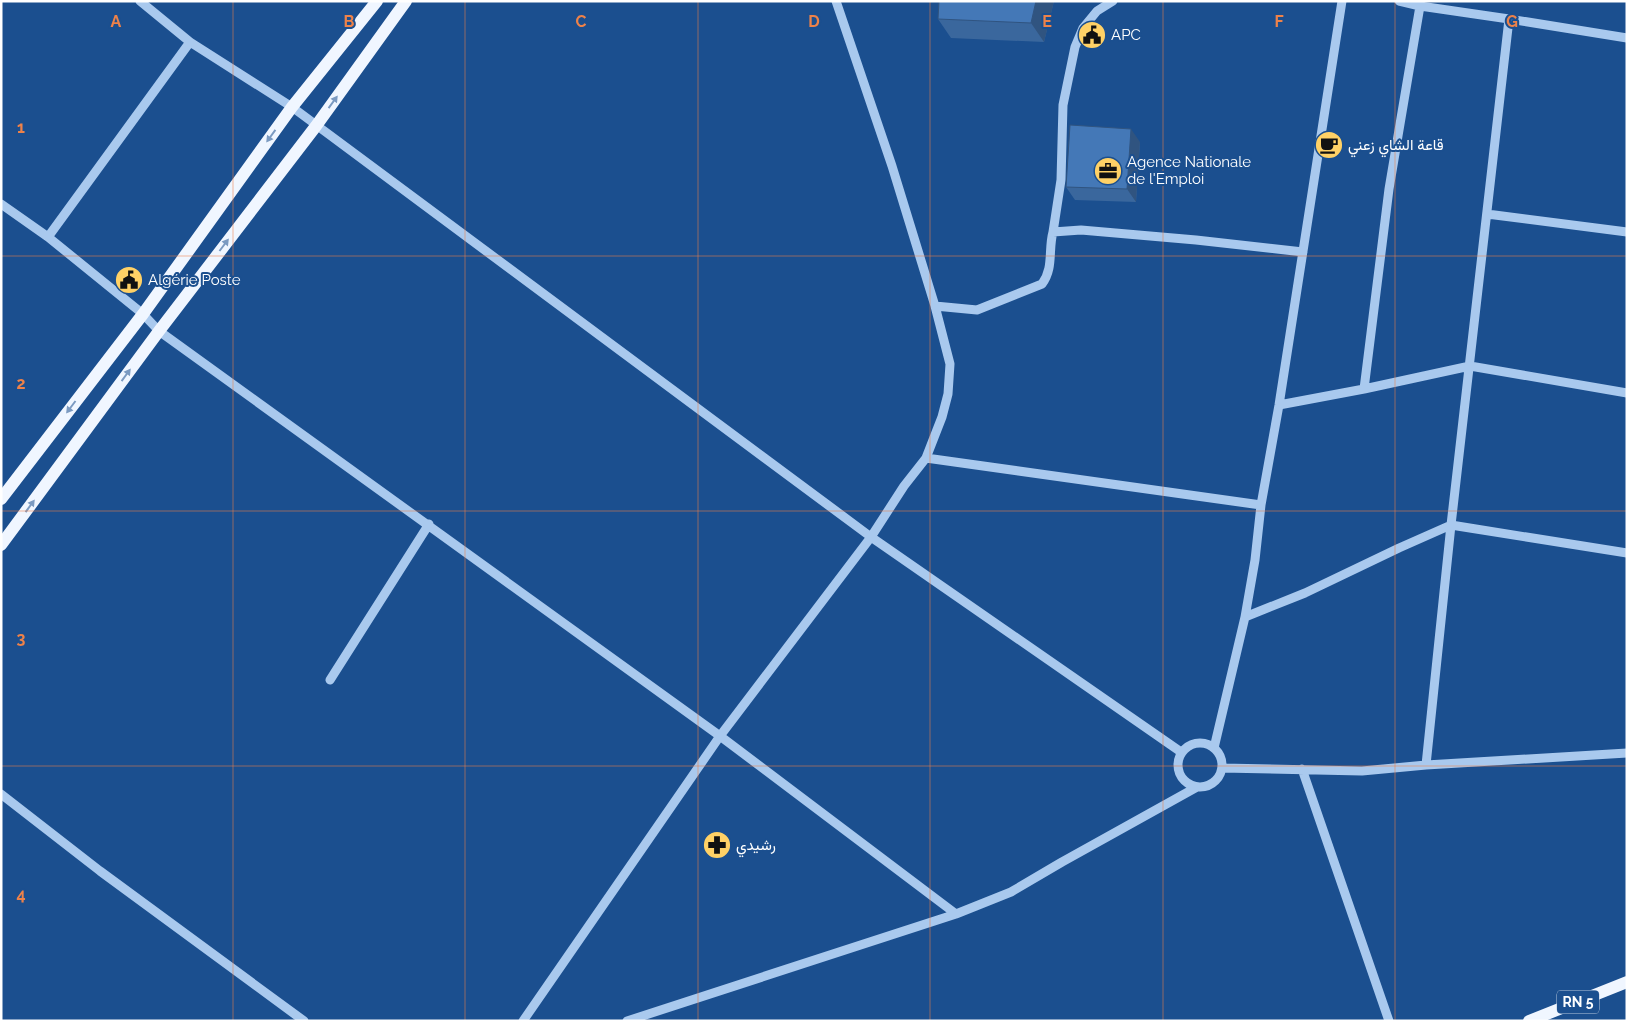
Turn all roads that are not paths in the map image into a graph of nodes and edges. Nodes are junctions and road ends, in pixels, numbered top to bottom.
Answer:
1 (140, 1) edge
2 (377, 1) edge
3 (406, 1) edge
4 (836, 1) edge
5 (1113, 1) edge
6 (1342, 1) edge
7 (1399, 1) edge
8 (1420, 6) junction
9 (1509, 18) junction
10 (1627, 38) edge
11 (190, 42) junction
12 (292, 107) junction
13 (316, 126) junction
14 (1, 204) edge
15 (1487, 214) junction
16 (1053, 232) junction
17 (1627, 232) edge
18 (48, 237) junction
19 (1303, 252) junction
20 (935, 306) junction
21 (143, 314) junction
22 (159, 331) junction
23 (1470, 366) junction
24 (1364, 389) junction
25 (1627, 393) edge
26 (1279, 405) junction
27 (926, 458) junction
28 (1, 499) edge
29 (1261, 505) junction
30 (429, 524) junction
31 (1451, 525) junction
32 (871, 537) junction
33 (1, 545) edge
34 (1627, 553) edge
35 (1245, 617) junction
36 (330, 680) dead end
37 (720, 736) junction
38 (1214, 748) junction
39 (1181, 752) junction
40 (1627, 753) edge
41 (1426, 765) junction
42 (1222, 768) junction
43 (1302, 769) junction
44 (1197, 787) junction
45 (1, 794) edge
46 (956, 914) junction
47 (1627, 982) edge
48 (304, 1021) edge
49 (523, 1021) edge
50 (627, 1021) edge
51 (1389, 1021) edge
52 (1530, 1021) edge

1 - 11 street
2 - 12 main road
13 -> 3 main road
4 - 20 street
5 - 16 street
6 - 19 street
7 - 8 street
8 - 9 street
8 - 24 street
9 - 10 street
9 - 15 street
11 - 12 street
11 - 18 street
12 - 13 street
12 -> 21 main road
22 -> 13 main road
13 - 32 street
14 - 18 street
15 - 17 street
15 - 23 street
16 - 19 street
16 - 20 street
18 - 21 street
19 - 26 street
20 - 27 street
21 - 22 street
21 -> 28 main road
22 - 30 street
33 -> 22 main road
23 - 24 street
23 - 25 street
23 - 31 street
24 - 26 street
26 - 29 street
27 - 29 street
27 - 32 street
29 - 35 street
30 - 36 street
30 - 37 street
31 - 34 street
31 - 35 street
31 - 41 street
32 - 37 street
32 - 39 street
35 - 38 street
37 - 46 street
37 - 49 street
38 - 39 street
38 - 42 street
39 - 44 street
40 - 41 street
41 - 43 street
42 - 43 street
42 - 44 street
43 - 51 street
44 - 46 street
45 - 48 street
46 - 50 street
47 - 52 main road, RN 5

